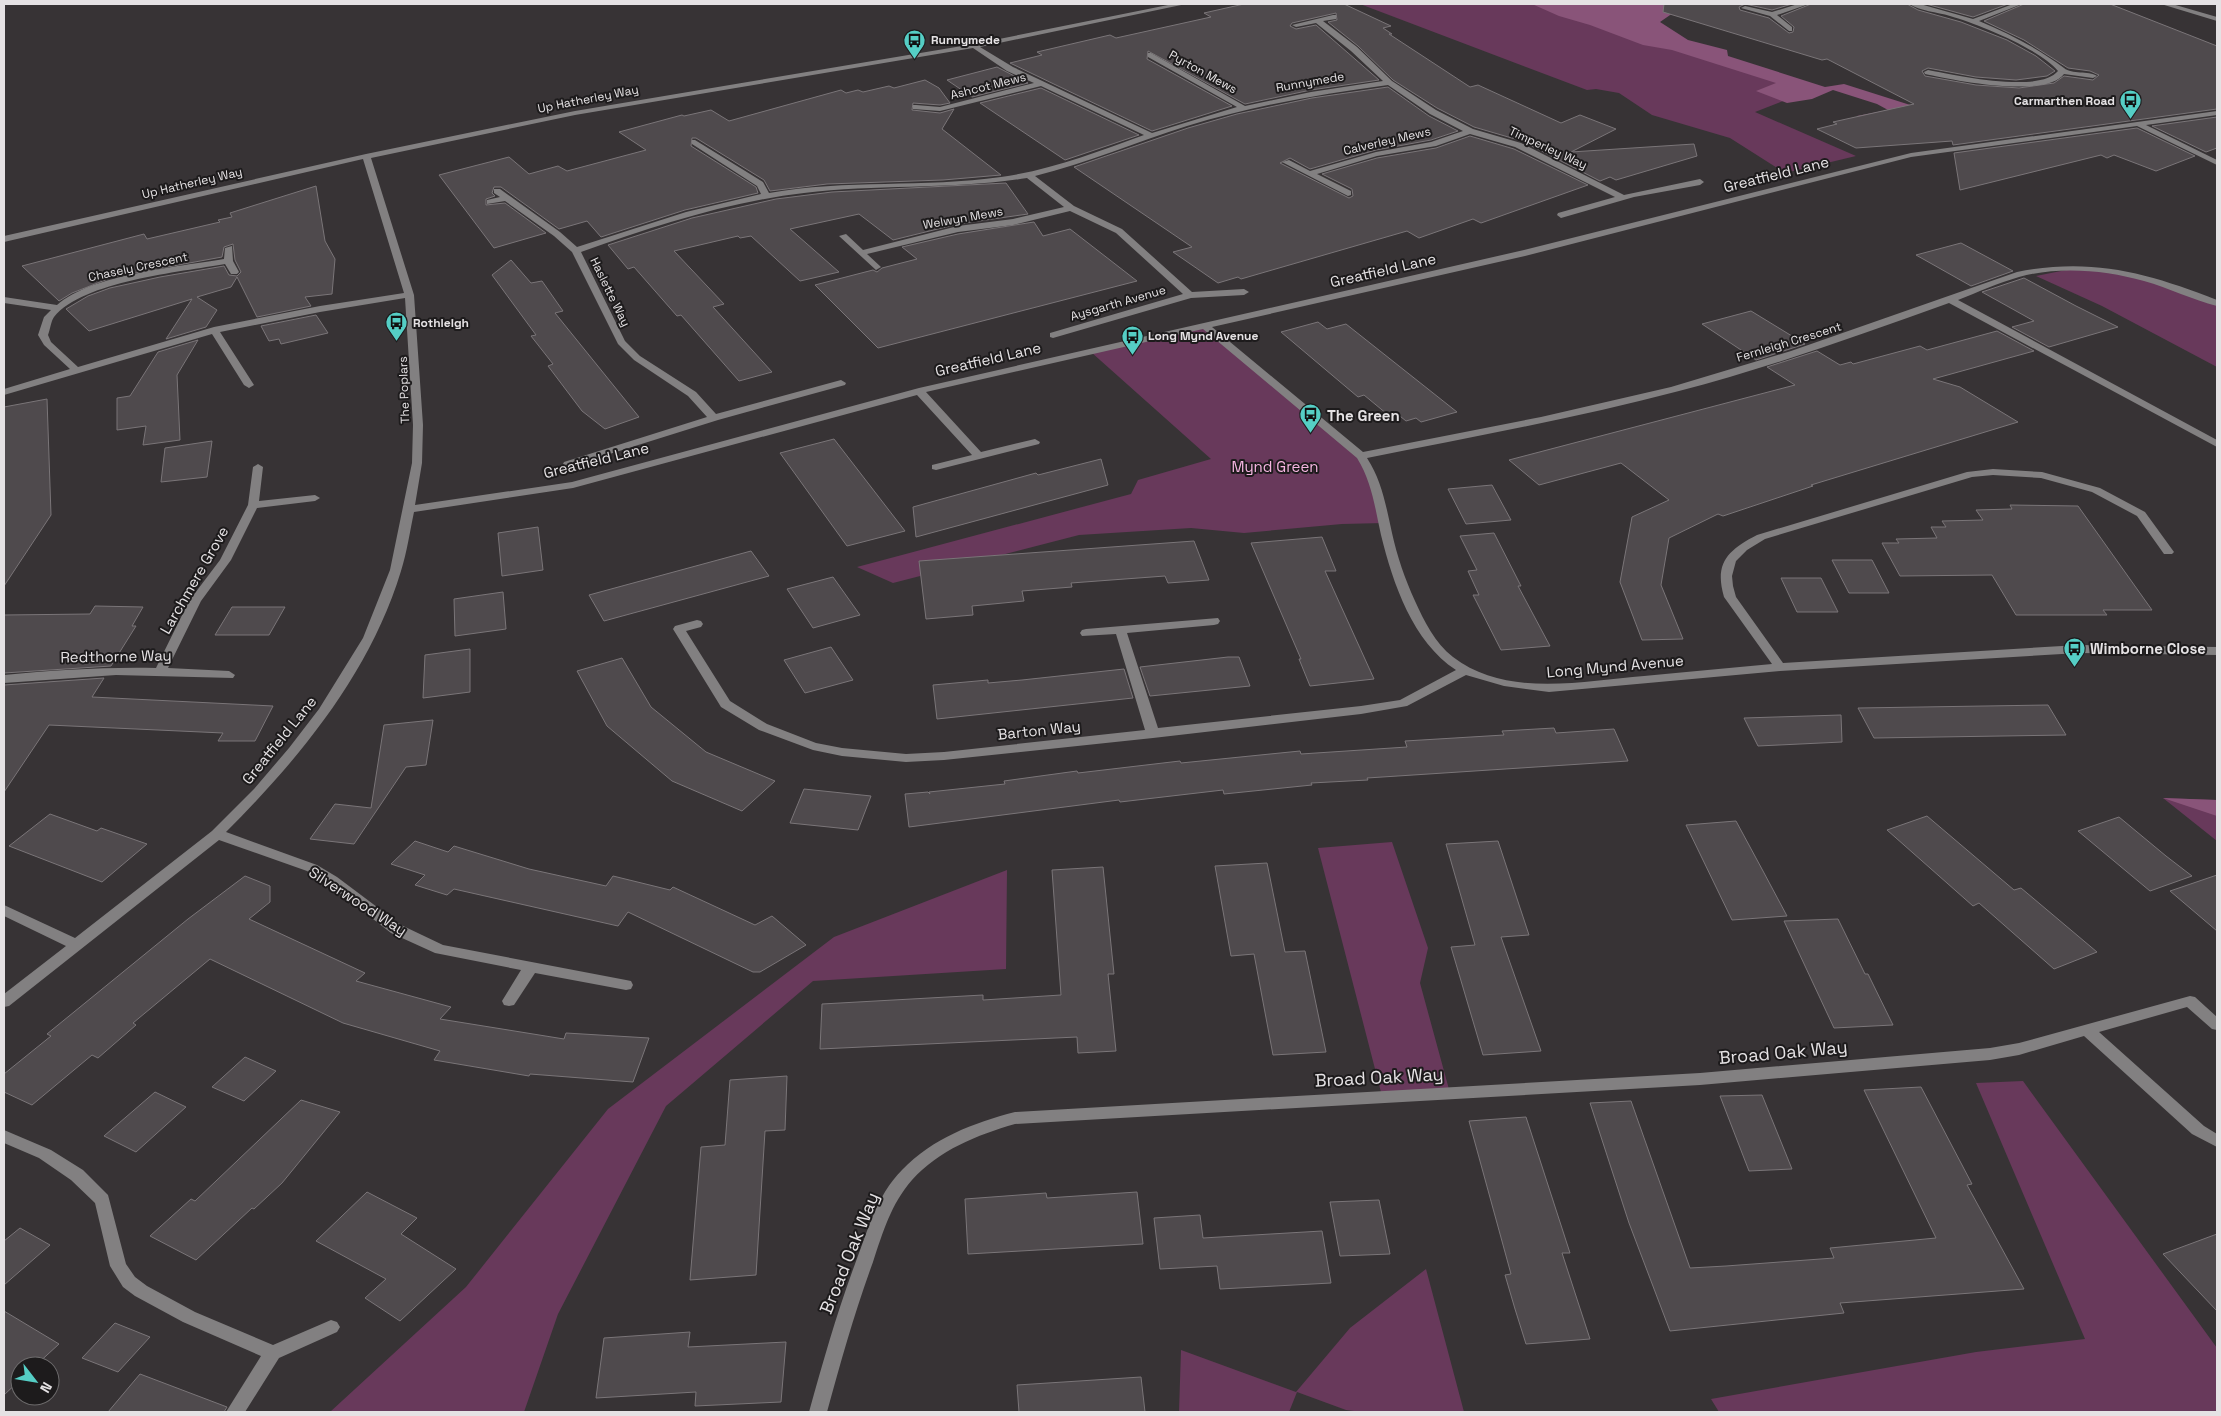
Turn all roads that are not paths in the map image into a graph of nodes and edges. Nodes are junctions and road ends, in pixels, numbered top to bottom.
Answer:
1 (1182, 4) edge
2 (1805, 4) edge
3 (1913, 4) edge
4 (2019, 4) edge
5 (2166, 4) edge
6 (1745, 8) dead end
7 (1772, 14) junction
8 (1332, 17) dead end
9 (2217, 19) edge
10 (1317, 20) junction
11 (1972, 21) junction
12 (1296, 25) dead end
13 (1789, 29) dead end
14 (974, 46) junction
15 (1151, 55) dead end
16 (2062, 71) junction
17 (1928, 72) dead end
18 (2093, 76) dead end
19 (1970, 81) junction
20 (1389, 83) junction
21 (1041, 84) junction
22 (1972, 92) dead end
23 (916, 107) dead end
24 (1244, 108) junction
25 (940, 109) junction
26 (2217, 113) edge
27 (948, 116) dead end
28 (2138, 124) junction
29 (1470, 131) junction
30 (1150, 135) junction
31 (695, 142) dead end
32 (366, 156) junction
33 (1286, 162) dead end
34 (2217, 163) edge
35 (1029, 174) junction
36 (1309, 174) junction
37 (1700, 182) dead end
38 (498, 191) dead end
39 (1348, 193) dead end
40 (766, 195) junction
41 (506, 198) junction
42 (1622, 198) junction
43 (490, 202) dead end
44 (1071, 208) junction
45 (1561, 215) dead end
46 (843, 236) dead end
47 (4, 239) edge
48 (229, 248) dead end
49 (576, 251) junction
50 (860, 252) junction
51 (228, 261) junction
52 (876, 267) dead end
53 (234, 272) dead end
54 (1244, 292) dead end
55 (409, 295) junction
56 (1190, 295) junction
57 (4, 300) edge
58 (1951, 300) junction
59 (2217, 303) edge
60 (57, 308) junction
61 (1205, 326) junction
62 (214, 330) junction
63 (1053, 335) dead end
64 (76, 370) junction
65 (841, 383) dead end
66 (248, 385) dead end
67 (919, 391) junction
68 (4, 392) edge
69 (714, 418) junction
70 (1035, 442) dead end
71 (2217, 444) edge
72 (978, 456) junction
73 (1361, 456) junction
74 (568, 464) dead end
75 (936, 466) dead end
76 (258, 467) dead end
77 (315, 498) dead end
78 (253, 505) junction
79 (409, 509) junction
80 (2168, 552) dead end
81 (1214, 620) dead end
82 (697, 624) dead end
83 (1121, 631) junction
84 (1086, 633) dead end
85 (2217, 651) edge
86 (1780, 667) junction
87 (161, 670) junction
88 (1466, 670) junction
89 (228, 675) dead end
90 (4, 679) edge
91 (1153, 734) junction
92 (217, 834) junction
93 (4, 910) edge
94 (77, 945) junction
95 (530, 968) junction
96 (626, 985) dead end
97 (508, 1001) dead end
98 (4, 1002) edge
99 (2217, 1025) edge
100 (2088, 1030) junction
101 (4, 1136) edge
102 (2217, 1141) edge
103 (331, 1327) dead end
104 (273, 1353) junction
105 (235, 1412) edge
106 (818, 1412) edge

1 - 14 street, Up Hatherley Way
2 - 7 street
3 - 11 street
4 - 11 street
5 - 9 street
6 - 7 street
7 - 13 street
8 - 10 street
10 - 12 street
10 - 20 street, Timperley Way
11 - 16 street
14 - 21 street
14 - 32 street, Up Hatherley Way
15 - 24 street, Pyrton Mews
16 - 18 street
16 - 19 street
17 - 19 street
19 - 22 street
20 - 24 street, Runnymede
20 - 29 street, Timperley Way
21 - 25 street, Ashcot Mews
21 - 30 street
23 - 25 street, Ashcot Mews
24 - 30 street, Runnymede
25 - 27 street, Ashcot Mews
26 - 28 street, Greatfield Lane
28 - 34 street
28 - 61 street, Greatfield Lane
29 - 36 street, Calverley Mews
29 - 42 street, Timperley Way
30 - 35 street, Runnymede
31 - 40 street
32 - 47 street, Up Hatherley Way
32 - 55 street, The Poplars
33 - 36 street
35 - 40 street, Runnymede
35 - 44 street, Aysgarth Avenue
36 - 39 street
37 - 42 street
38 - 41 street, Haslette Way
40 - 49 street, Runnymede
41 - 43 street
41 - 49 street, Haslette Way
42 - 45 street
44 - 50 street, Welwyn Mews
44 - 56 street, Aysgarth Avenue
46 - 50 street
48 - 51 street
49 - 69 street, Haslette Way
50 - 52 street
51 - 53 street
51 - 60 street, Chasely Crescent
54 - 56 street, Aysgarth Avenue
55 - 62 street
55 - 79 street, The Poplars
56 - 63 street, Aysgarth Avenue
57 - 60 street
58 - 59 street, Fernleigh Crescent
58 - 71 street
58 - 73 street, Fernleigh Crescent
60 - 64 street, Chasely Crescent
61 - 67 street, Greatfield Lane
61 - 73 street, Long Mynd Avenue
62 - 64 street
62 - 66 street
64 - 68 street
65 - 69 street
67 - 72 street
67 - 79 street, Greatfield Lane
69 - 74 street
70 - 72 street
72 - 75 street
73 - 88 street, Long Mynd Avenue
76 - 78 street, Larchmere Grove
77 - 78 street
78 - 87 street, Larchmere Grove
79 - 92 street, Greatfield Lane
80 - 86 street
81 - 83 street
82 - 91 street, Barton Way
83 - 84 street
83 - 91 street
85 - 86 street, Long Mynd Avenue
86 - 88 street, Long Mynd Avenue
87 - 89 street, Redthorne Way
87 - 90 street, Redthorne Way
88 - 91 street, Barton Way
92 - 94 street, Greatfield Lane
92 - 95 street, Silverwood Way
93 - 94 street
94 - 98 street, Greatfield Lane
95 - 96 street, Silverwood Way
95 - 97 street
99 - 100 street, Broad Oak Way
100 - 102 street
100 - 106 street, Broad Oak Way
101 - 104 street
103 - 104 street
104 - 105 street

